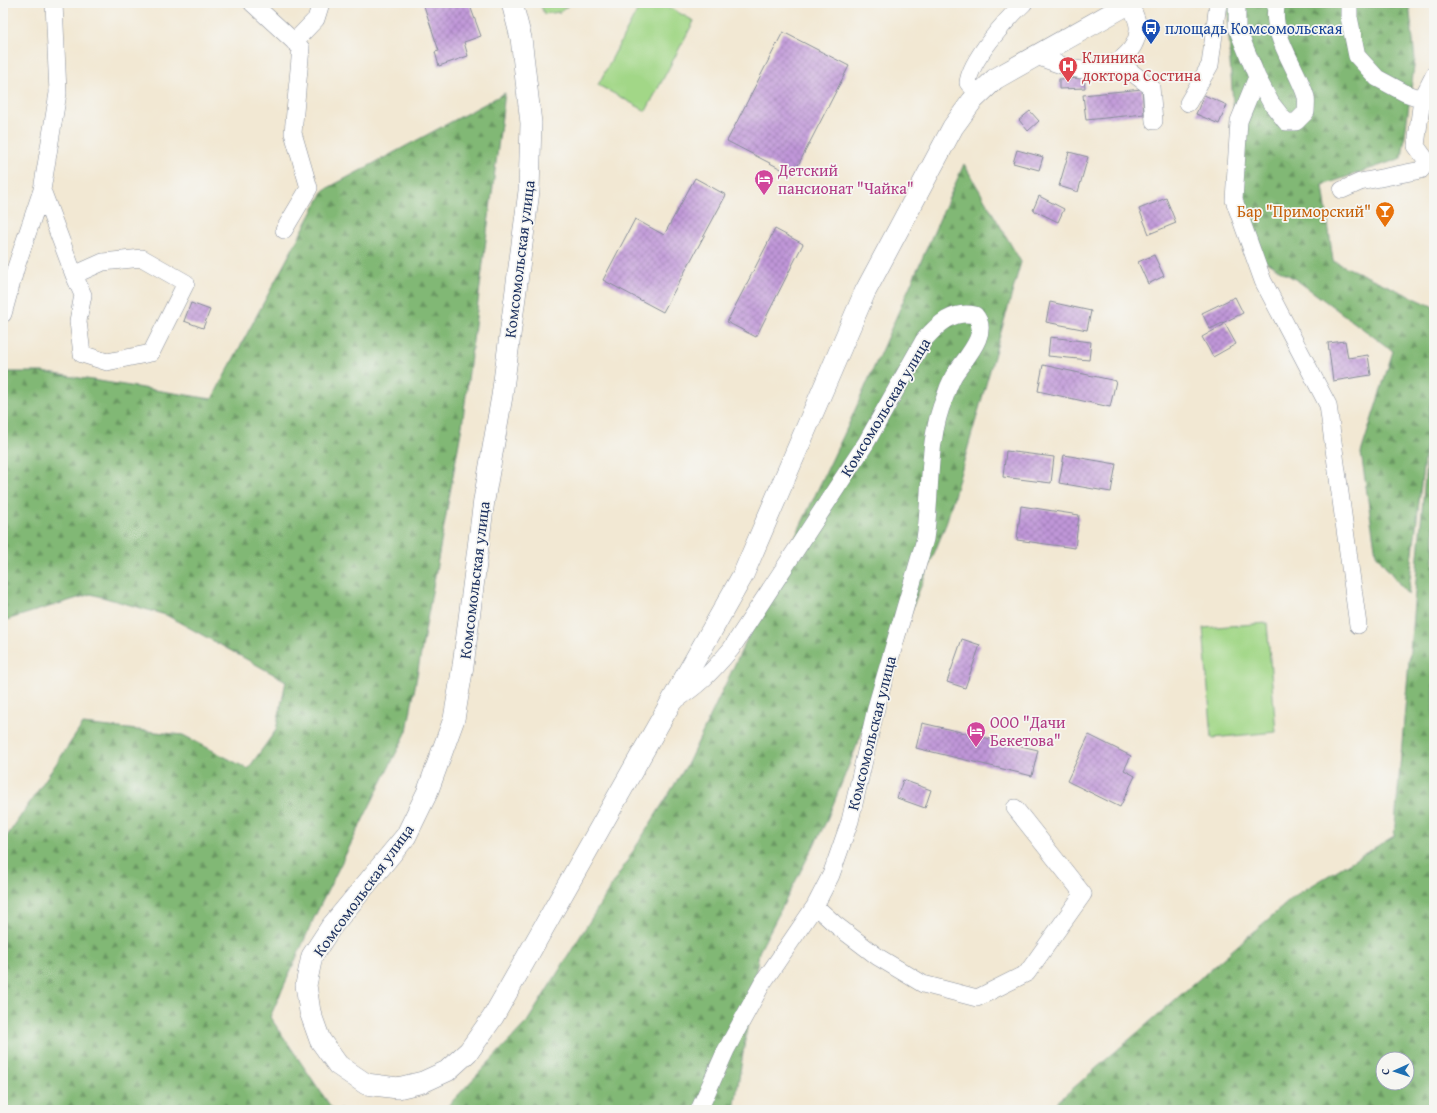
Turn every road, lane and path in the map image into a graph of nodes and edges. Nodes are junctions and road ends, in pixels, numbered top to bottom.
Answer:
1 (54, 3) edge
2 (252, 3) edge
3 (321, 3) edge
4 (512, 3) edge
5 (1024, 3) edge
6 (1130, 3) edge
7 (1218, 3) edge
8 (1237, 3) edge
9 (1277, 3) edge
10 (1349, 3) edge
11 (294, 42) junction
12 (1036, 56) junction
13 (1118, 62) junction
14 (1434, 75) edge
15 (1257, 77) junction
16 (979, 94) junction
17 (1422, 99) junction
18 (1188, 103) dead end
19 (1154, 121) dead end
20 (1430, 163) edge
21 (42, 190) junction
22 (1342, 190) dead end
23 (284, 230) dead end
24 (74, 275) junction
25 (3, 314) edge
26 (1358, 626) dead end
27 (670, 704) junction
28 (1015, 808) dead end
29 (815, 906) junction
30 (699, 1110) edge

1 - 21 street
2 - 11 street
3 - 11 street
4 - 27 main road, Комсомольская улица
5 - 16 street
6 - 12 main road, Комсомольская улица
6 - 13 street
7 - 18 street
8 - 15 street
9 - 15 street
10 - 17 street
11 - 23 street
12 - 13 street
12 - 16 main road, Комсомольская улица
13 - 19 street
14 - 17 street
15 - 26 street
16 - 27 main road, Комсомольская улица
17 - 20 street
20 - 22 street
21 - 24 street
21 - 25 street
24 - 24 street
27 - 29 street, Комсомольская улица
28 - 29 street
29 - 30 street, Комсомольская улица

